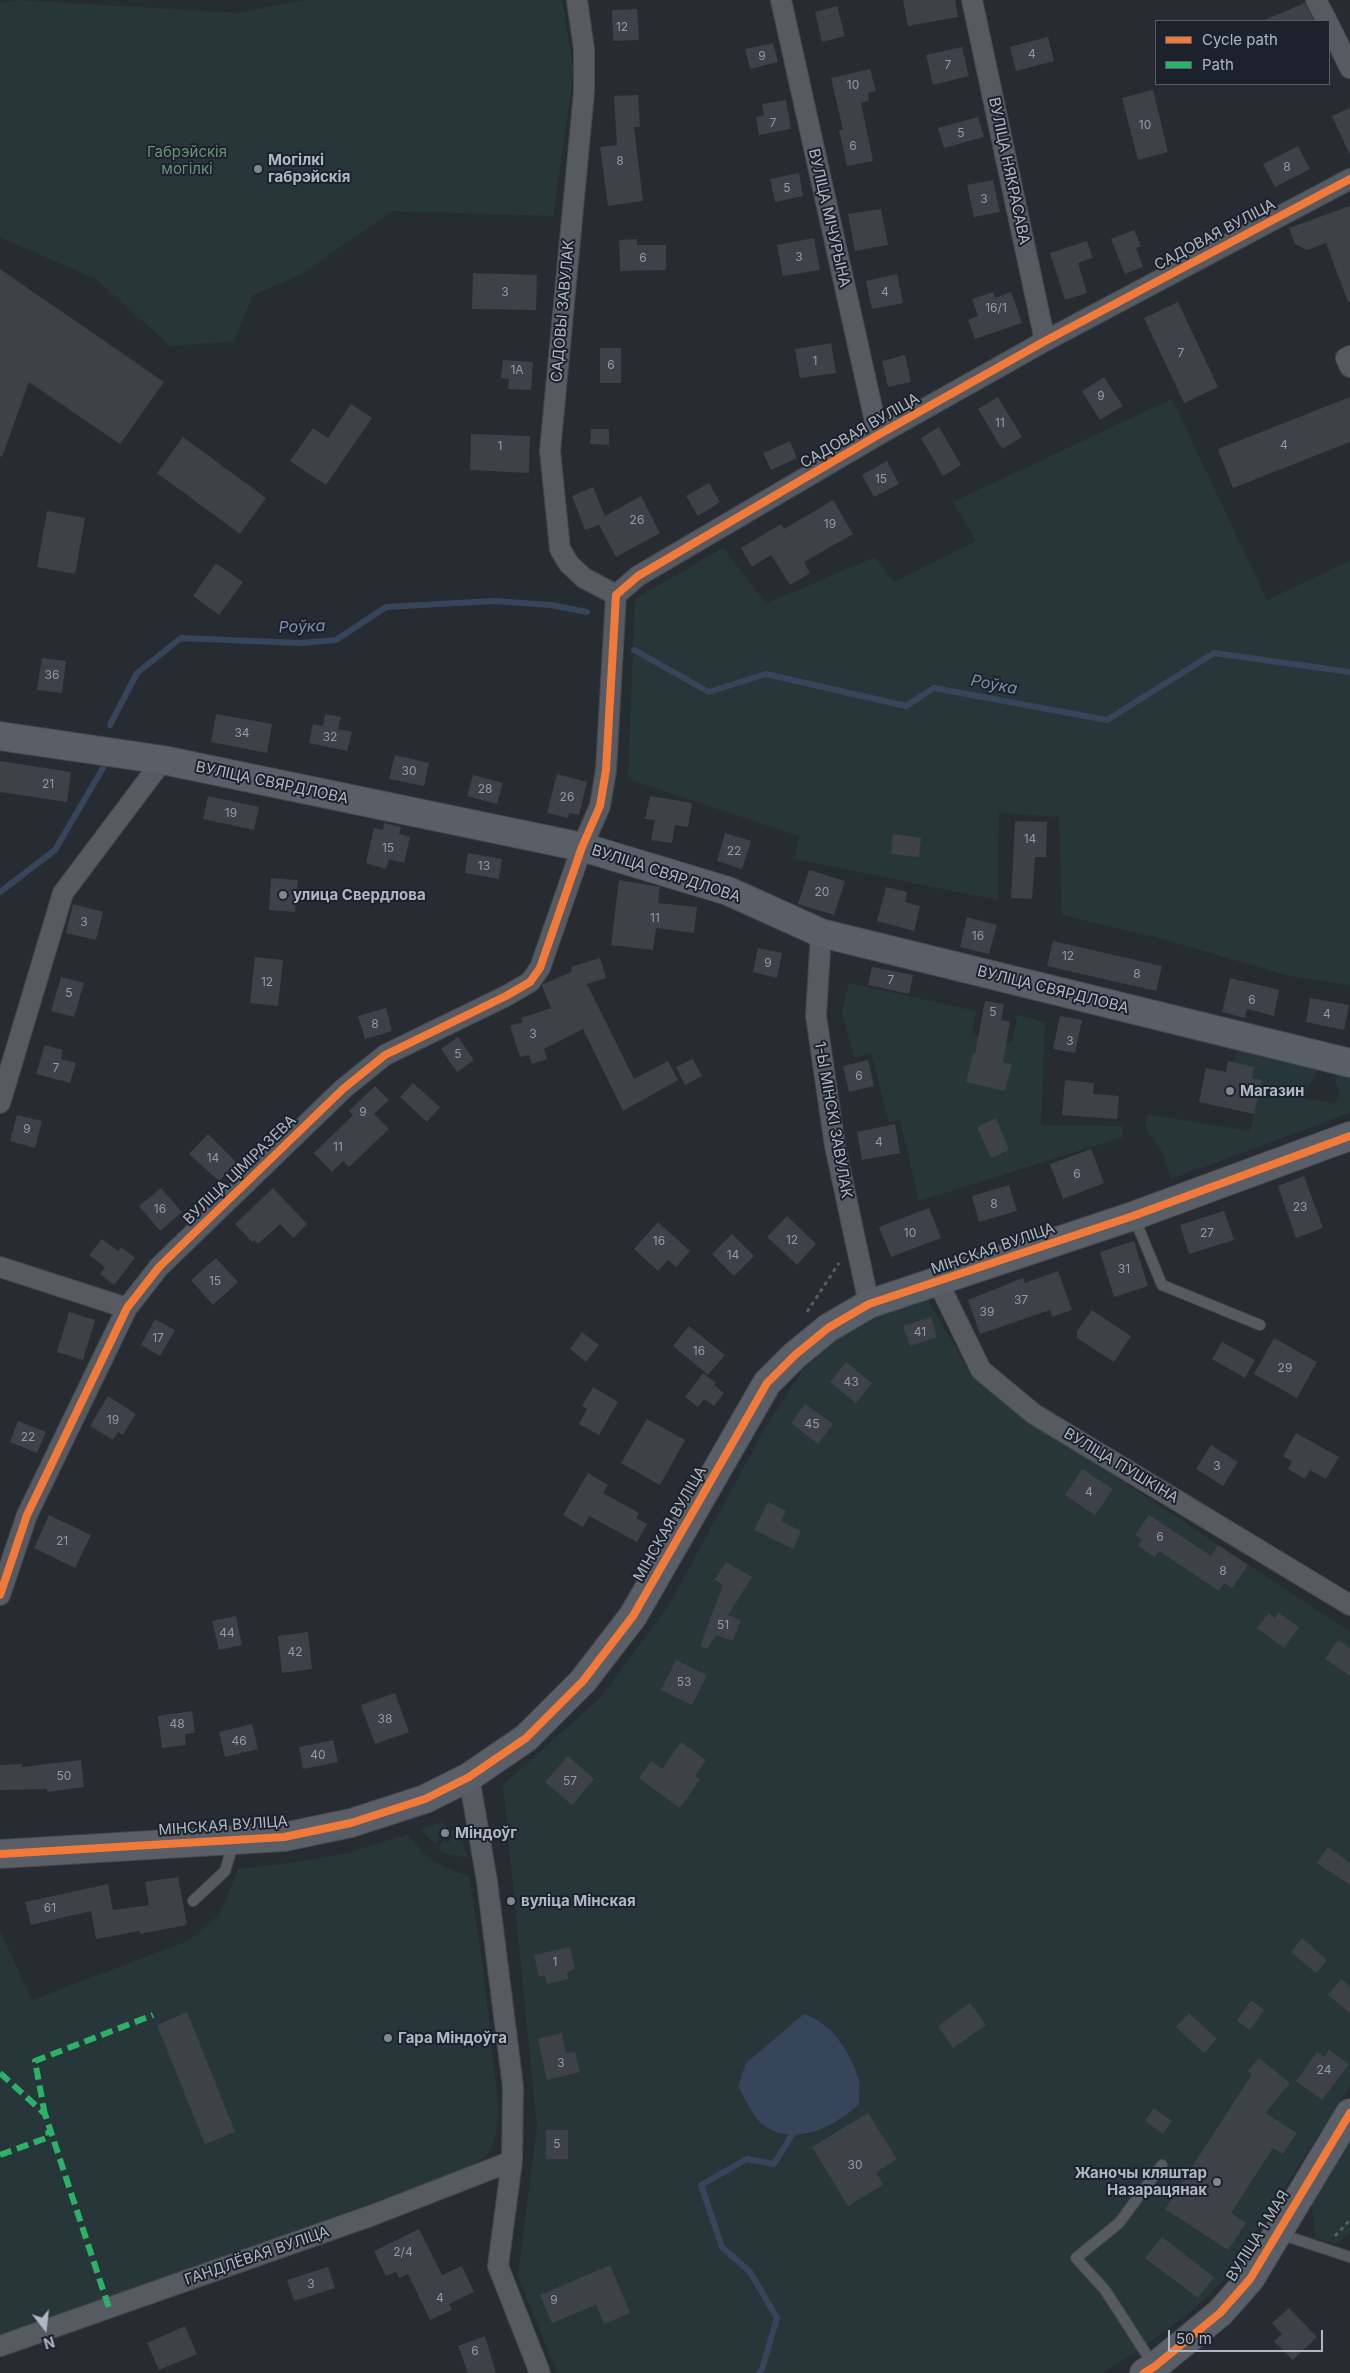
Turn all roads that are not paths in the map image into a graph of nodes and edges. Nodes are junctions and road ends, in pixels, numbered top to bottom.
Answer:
1 (577, 0) edge
2 (781, 0) edge
3 (972, 0) edge
4 (1316, 0) edge
5 (1326, 20) edge
6 (1330, 28) edge
7 (1350, 68) edge
8 (1350, 179) edge
9 (1045, 341) junction
10 (1350, 356) edge
11 (1350, 367) edge
12 (878, 435) junction
13 (616, 595) junction
14 (0, 736) edge
15 (163, 760) junction
16 (582, 847) junction
17 (821, 934) junction
18 (1350, 1063) edge
19 (0, 1103) edge
20 (1350, 1136) edge
21 (1133, 1216) junction
22 (0, 1267) edge
23 (938, 1282) junction
24 (869, 1304) junction
25 (128, 1308) junction
26 (1260, 1325) dead end
27 (0, 1595) edge
28 (1350, 1605) edge
29 (469, 1777) junction
30 (234, 1840) junction
31 (0, 1854) edge
32 (193, 1901) dead end
33 (1350, 2113) edge
34 (512, 2161) junction
35 (1162, 2165) dead end
36 (1276, 2233) junction
37 (1350, 2257) edge
38 (0, 2346) edge
39 (1149, 2370) edge
40 (540, 2373) edge

1 - 13 street, САДОВЫ ЗАВУЛАК
2 - 12 street, ВУЛІЦА МІЧУРЫНА
3 - 9 street, ВУЛІЦА НЯКРАСАВА
4 - 5 street
6 - 7 street
8 - 9 street, САДОВАЯ ВУЛІЦА
9 - 12 street, САДОВАЯ ВУЛІЦА
10 - 11 street
12 - 13 street, САДОВАЯ ВУЛІЦА
13 - 16 street
14 - 15 street, ВУЛІЦА СВЯРДЛОВА
15 - 16 street, ВУЛІЦА СВЯРДЛОВА
15 - 19 street
16 - 17 street, ВУЛІЦА СВЯРДЛОВА
16 - 25 street, ВУЛІЦА ЦІМІРАЗЕВА
17 - 18 street, ВУЛІЦА СВЯРДЛОВА
17 - 24 street, 1-Ы МІНСКІ ЗАВУЛАК
20 - 21 street, МІНСКАЯ ВУЛІЦА
21 - 23 street, МІНСКАЯ ВУЛІЦА
21 - 26 lane
22 - 25 street
23 - 24 street, МІНСКАЯ ВУЛІЦА
23 - 28 street, ВУЛІЦА ПУШКІНА
24 - 29 street, МІНСКАЯ ВУЛІЦА
25 - 27 street, ВУЛІЦА ЦІМІРАЗЕВА
29 - 30 street, МІНСКАЯ ВУЛІЦА
29 - 34 street
30 - 31 street, МІНСКАЯ ВУЛІЦА
30 - 32 lane
33 - 36 street, ВУЛІЦА 1 МАЯ
34 - 38 street, ГАНДЛЁВАЯ ВУЛІЦА
34 - 40 street
35 - 39 lane
36 - 37 lane
36 - 39 street, ВУЛІЦА 1 МАЯ

